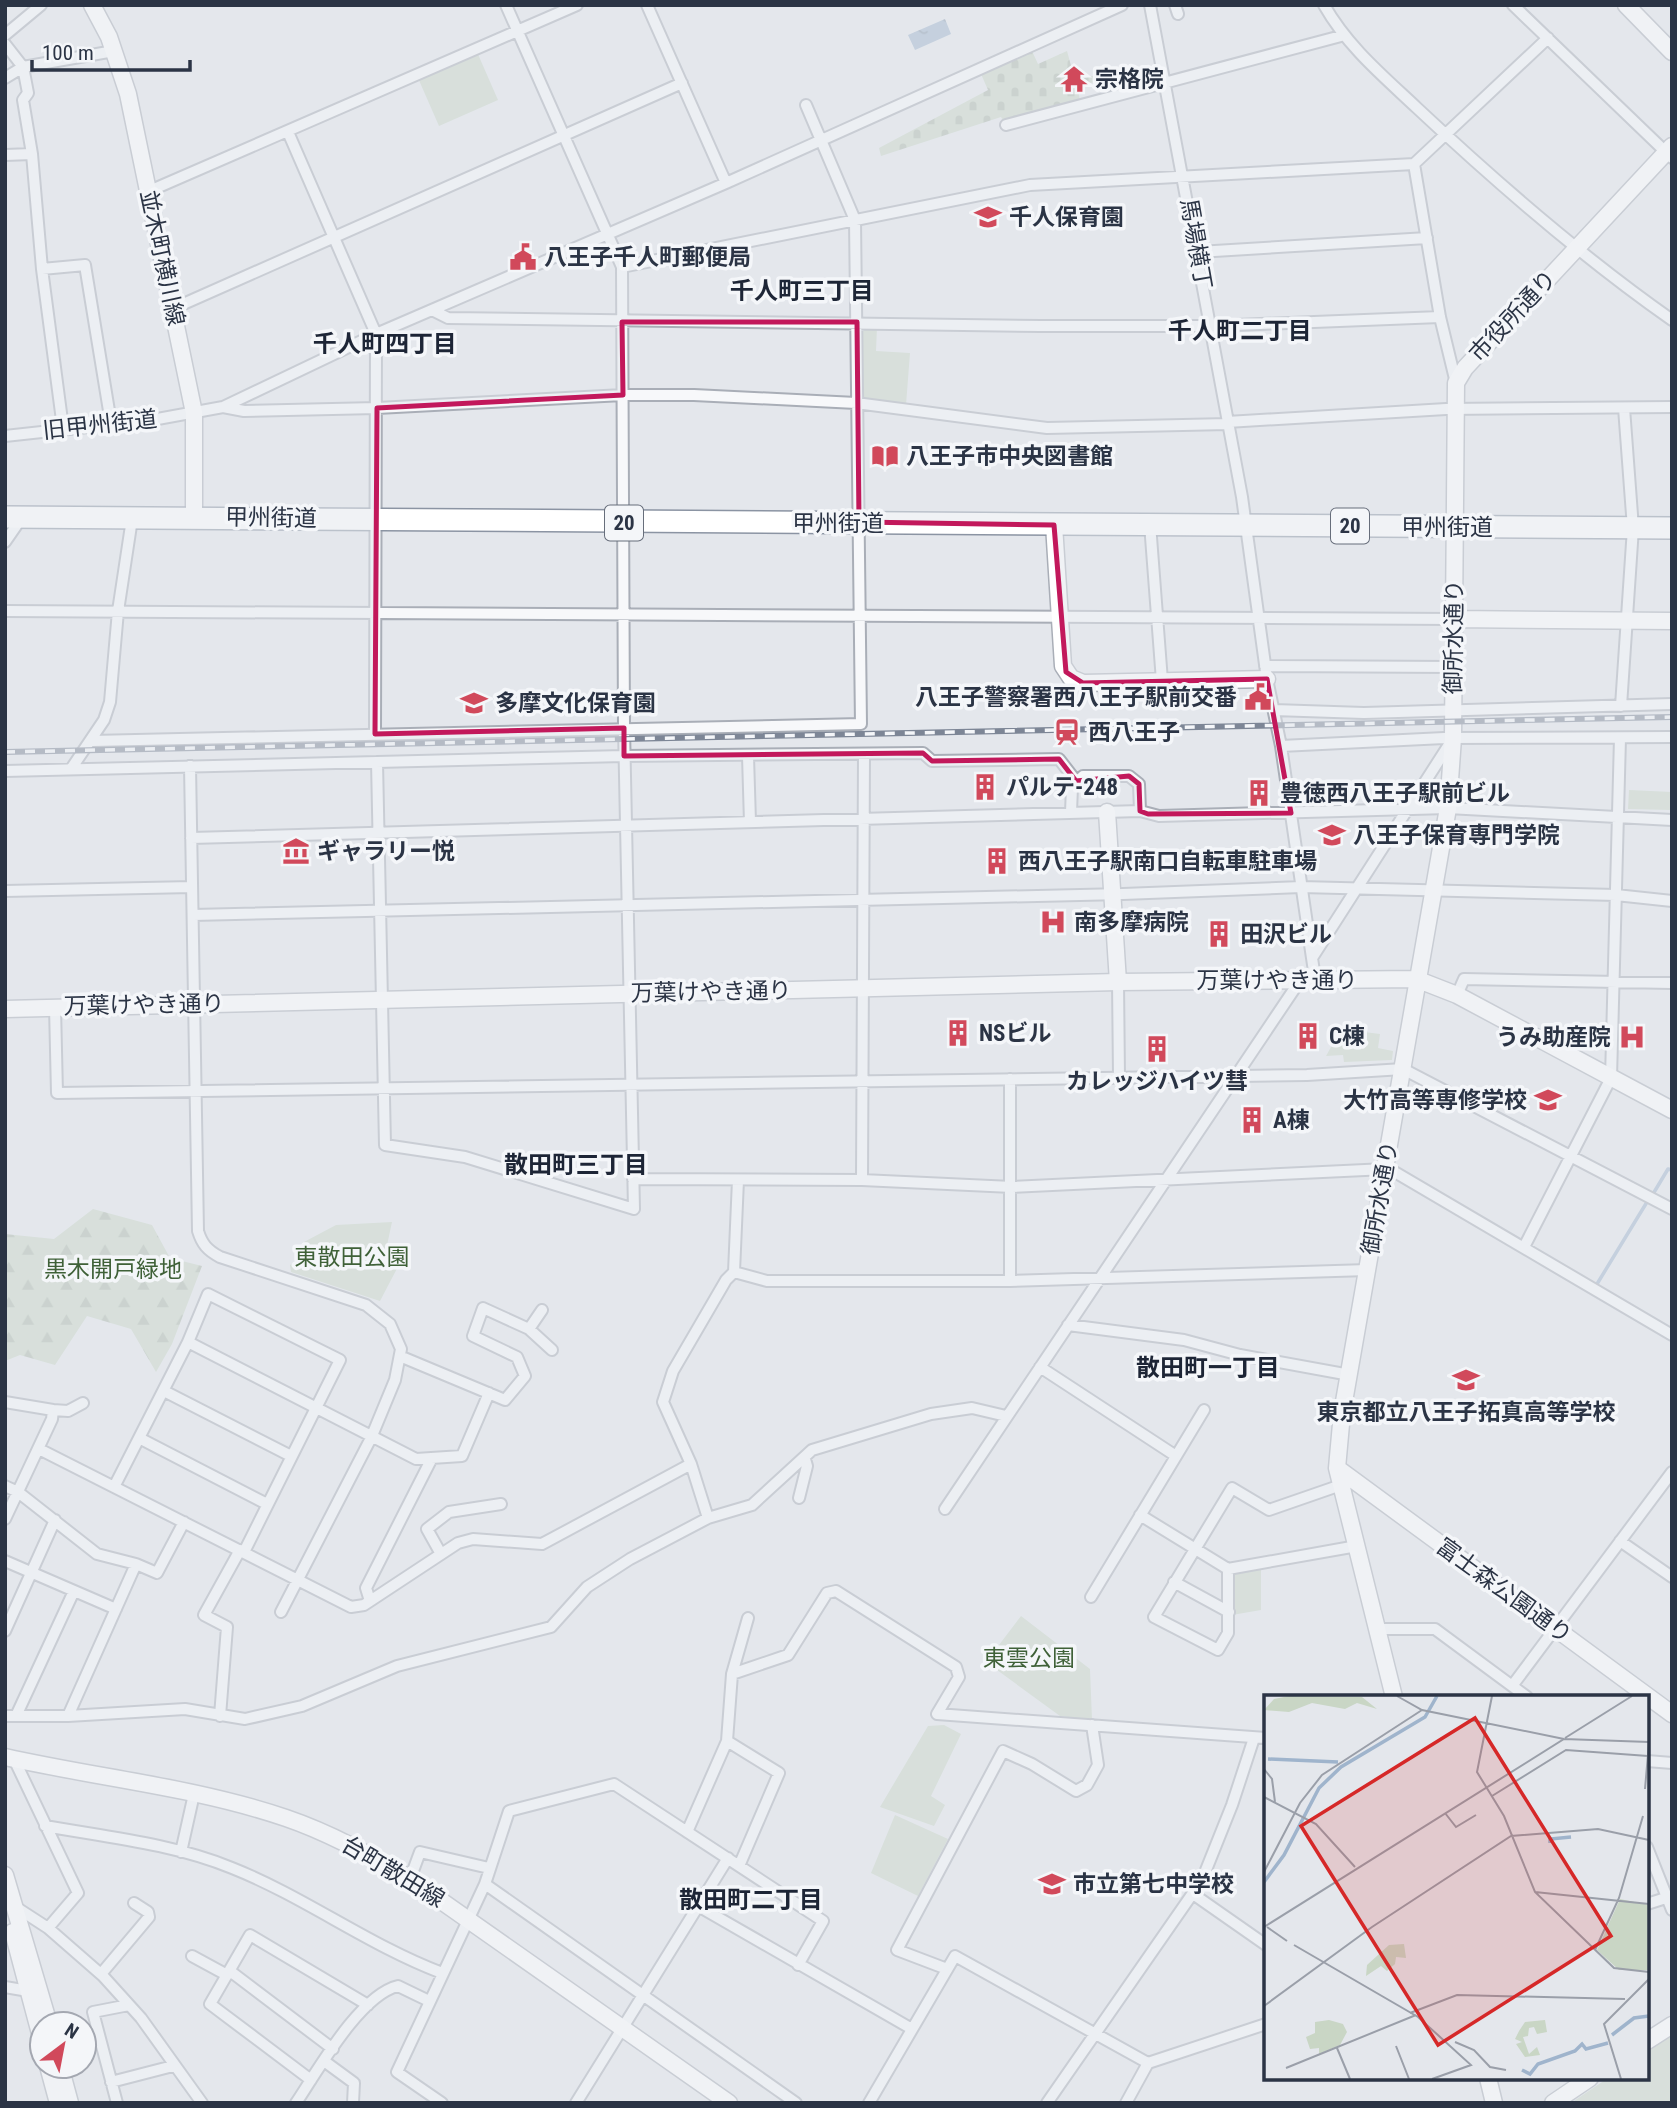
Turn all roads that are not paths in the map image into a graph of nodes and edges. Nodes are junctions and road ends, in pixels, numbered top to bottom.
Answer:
1 (41, 5) edge
2 (92, 5) edge
3 (506, 5) edge
4 (577, 5) edge
5 (646, 5) edge
6 (1122, 5) edge
7 (1150, 5) edge
8 (1324, 5) edge
9 (1513, 5) edge
10 (1626, 5) edge
11 (518, 32) junction
12 (5, 35) edge
13 (1341, 36) junction
14 (1548, 38) junction
15 (5, 44) edge
16 (114, 51) junction
17 (1672, 52) edge
18 (23, 67) junction
19 (5, 78) edge
20 (682, 83) junction
21 (1167, 83) junction
22 (806, 105) dead end
23 (1006, 125) dead end
24 (288, 132) junction
25 (1445, 134) junction
26 (565, 138) junction
27 (822, 140) junction
28 (1670, 152) edge
29 (32, 154) junction
30 (5, 155) edge
31 (1414, 164) junction
32 (1184, 177) junction
33 (726, 183) junction
34 (147, 192) junction
35 (855, 220) junction
36 (608, 232) junction
37 (335, 236) junction
38 (1427, 238) junction
39 (1577, 247) junction
40 (1198, 252) junction
41 (622, 267) junction
42 (42, 269) junction
43 (172, 309) junction
44 (432, 310) junction
45 (1440, 317) junction
46 (1672, 320) edge
47 (857, 322) junction
48 (622, 323) junction
49 (1210, 326) junction
50 (376, 334) junction
51 (1456, 383) junction
52 (622, 395) junction
53 (856, 403) junction
54 (222, 407) junction
55 (1672, 407) edge
56 (377, 408) junction
57 (1624, 408) junction
58 (1456, 410) junction
59 (194, 412) junction
60 (111, 423) junction
61 (1228, 423) junction
62 (64, 428) junction
63 (5, 436) edge
64 (14, 517) edge
65 (194, 518) junction
66 (132, 519) junction
67 (376, 520) junction
68 (859, 522) junction
69 (623, 523) junction
70 (1150, 524) junction
71 (1054, 525) junction
72 (1245, 525) junction
73 (1455, 527) junction
74 (1633, 528) junction
75 (1672, 528) edge
76 (5, 542) edge
77 (5, 611) edge
78 (118, 611) junction
79 (376, 611) junction
80 (624, 613) junction
81 (860, 615) junction
82 (1060, 617) junction
83 (1158, 617) junction
84 (1258, 618) junction
85 (1454, 619) junction
86 (1672, 621) edge
87 (1627, 622) junction
88 (1453, 667) junction
89 (1266, 673) junction
90 (1162, 681) junction
91 (1672, 704) edge
92 (1621, 706) junction
93 (1274, 710) junction
94 (1452, 710) junction
95 (624, 728) junction
96 (375, 734) junction
97 (1672, 737) edge
98 (1454, 738) junction
99 (1620, 738) junction
100 (92, 741) junction
101 (1281, 746) junction
102 (864, 754) junction
103 (624, 756) junction
104 (748, 756) junction
105 (377, 762) junction
106 (190, 766) junction
107 (71, 769) junction
108 (5, 771) edge
109 (1076, 781) junction
110 (1448, 808) junction
111 (1405, 809) junction
112 (1140, 811) junction
113 (1072, 812) junction
114 (1107, 812) junction
115 (1291, 813) junction
116 (1618, 817) junction
117 (863, 818) junction
118 (1672, 820) edge
119 (750, 822) junction
120 (626, 826) junction
121 (378, 833) junction
122 (191, 838) junction
123 (192, 887) junction
124 (1301, 887) junction
125 (1357, 889) junction
126 (5, 891) edge
127 (1432, 891) junction
128 (1111, 894) junction
129 (1616, 895) junction
130 (863, 900) junction
131 (1672, 901) edge
132 (628, 905) junction
133 (380, 911) junction
134 (193, 915) junction
135 (1312, 958) junction
136 (1308, 979) junction
137 (1416, 979) junction
138 (1614, 981) junction
139 (1118, 982) junction
140 (1672, 983) edge
141 (862, 989) junction
142 (630, 995) junction
143 (1457, 995) junction
144 (382, 998) junction
145 (195, 1005) junction
146 (55, 1007) junction
147 (5, 1009) edge
148 (1403, 1069) junction
149 (1238, 1073) junction
150 (1119, 1076) junction
151 (1612, 1078) junction
152 (1010, 1079) junction
153 (863, 1082) junction
154 (631, 1085) junction
155 (384, 1088) junction
156 (194, 1091) junction
157 (1672, 1110) edge
158 (1571, 1157) junction
159 (1386, 1169) junction
160 (633, 1179) junction
161 (738, 1180) junction
162 (862, 1180) junction
163 (1165, 1180) junction
164 (1012, 1187) junction
165 (1672, 1209) edge
166 (1524, 1247) junction
167 (1368, 1270) junction
168 (734, 1272) junction
169 (1098, 1277) junction
170 (1010, 1281) junction
171 (542, 1310) dead end
172 (1068, 1325) junction
173 (529, 1329) junction
174 (1672, 1335) edge
175 (188, 1342) junction
176 (552, 1350) dead end
177 (402, 1357) junction
178 (1040, 1367) junction
179 (1350, 1375) junction
180 (164, 1391) junction
181 (488, 1393) junction
182 (5, 1402) edge
183 (83, 1404) dead end
184 (316, 1408) junction
185 (53, 1410) junction
186 (1205, 1410) dead end
187 (1006, 1416) junction
188 (371, 1438) junction
189 (141, 1439) junction
190 (39, 1449) junction
191 (291, 1456) junction
192 (1176, 1456) junction
193 (432, 1458) junction
194 (805, 1459) junction
195 (691, 1464) junction
196 (1337, 1468) junction
197 (1672, 1472) edge
198 (1341, 1485) junction
199 (5, 1486) edge
200 (114, 1487) junction
201 (18, 1492) junction
202 (799, 1498) dead end
203 (267, 1504) junction
204 (501, 1504) dead end
205 (945, 1509) dead end
206 (1140, 1516) junction
207 (708, 1518) junction
208 (5, 1519) edge
209 (55, 1520) junction
210 (184, 1522) junction
211 (1620, 1541) junction
212 (1357, 1546) junction
213 (1195, 1549) junction
214 (242, 1551) junction
215 (441, 1554) junction
216 (5, 1561) edge
217 (136, 1563) junction
218 (1228, 1569) junction
219 (32, 1572) junction
220 (1672, 1577) edge
221 (298, 1580) junction
222 (1174, 1582) junction
223 (74, 1591) junction
224 (1091, 1597) dead end
225 (370, 1601) junction
226 (116, 1609) junction
227 (281, 1612) dead end
228 (1229, 1612) junction
229 (748, 1618) dead end
230 (1554, 1627) junction
231 (1377, 1629) junction
232 (5, 1631) edge
233 (732, 1674) junction
234 (1512, 1686) junction
235 (1394, 1695) edge
236 (1524, 1695) edge
237 (1646, 1695) edge
238 (1649, 1697) edge
239 (1672, 1714) edge
240 (11, 1716) edge
241 (68, 1716) junction
242 (220, 1716) junction
243 (1092, 1725) junction
244 (1260, 1738) edge
245 (727, 1741) junction
246 (10, 1758) edge
247 (1649, 1762) edge
248 (1672, 1763) edge
249 (194, 1794) junction
250 (45, 1826) junction
251 (687, 1832) junction
252 (1649, 1851) edge
253 (181, 1852) junction
254 (728, 1858) junction
255 (739, 1866) junction
256 (489, 1868) junction
257 (5, 1875) edge
258 (410, 1878) junction
259 (485, 1884) junction
260 (1193, 1894) junction
261 (1669, 1896) edge
262 (134, 1903) dead end
263 (1649, 1903) edge
264 (9, 1904) edge
265 (698, 1906) junction
266 (1672, 1910) edge
267 (468, 1919) junction
268 (48, 1928) junction
269 (1264, 1944) edge
270 (192, 1956) dead end
271 (798, 1965) junction
272 (947, 1969) junction
273 (229, 1973) junction
274 (442, 1973) junction
275 (101, 1974) junction
276 (5, 1987) edge
277 (35, 1992) junction
278 (645, 1996) junction
279 (429, 2001) junction
280 (129, 2005) junction
281 (368, 2005) junction
282 (38, 2010) edge
283 (43, 2010) edge
284 (1264, 2025) edge
285 (1672, 2025) edge
286 (624, 2028) junction
287 (912, 2029) junction
288 (1096, 2032) junction
289 (1649, 2040) edge
290 (332, 2049) junction
291 (324, 2061) junction
292 (1148, 2063) junction
293 (173, 2066) junction
294 (52, 2080) edge
295 (64, 2080) edge
296 (312, 2080) junction
297 (1488, 2080) edge
298 (1587, 2080) edge
299 (111, 2082) junction
300 (58, 2103) edge
301 (70, 2103) edge
302 (117, 2103) edge
303 (202, 2103) edge
304 (296, 2103) edge
305 (353, 2103) edge
306 (442, 2103) edge
307 (576, 2103) edge
308 (729, 2103) edge
309 (796, 2103) edge
310 (869, 2103) edge
311 (1047, 2103) edge
312 (1126, 2103) edge
313 (1494, 2103) edge
314 (1553, 2103) edge

1 - 12 street
2 - 16 street, 並木町横川線
3 - 11 street
4 - 11 street
5 - 20 street
6 - 27 street
7 - 21 street, 馬場横丁
8 - 13 street
9 - 14 street
10 - 17 street
11 - 24 street
11 - 26 street
13 - 21 street
13 - 25 street
14 - 25 street
14 - 28 street
15 - 18 street
16 - 18 street
16 - 34 street, 並木町横川線
18 - 19 street
18 - 29 street
20 - 26 street
20 - 33 street
21 - 23 street
21 - 32 street, 馬場横丁
22 - 27 street
24 - 34 street
24 - 37 street
25 - 31 street
25 - 39 street
26 - 36 street
26 - 37 street
27 - 33 street
27 - 35 street
28 - 39 street, 市役所通り
29 - 30 street
29 - 42 street
31 - 32 street
31 - 38 street
32 - 35 street
32 - 40 street, 馬場横丁
33 - 36 street
34 - 43 street, 並木町横川線
35 - 41 street
35 - 47 street
36 - 41 street
36 - 44 street
37 - 43 street
37 - 50 street
38 - 40 street
38 - 45 street
39 - 46 street
39 - 51 street, 市役所通り
40 - 49 street, 馬場横丁
41 - 48 street
42 - 60 street
42 - 62 street
43 - 59 street, 並木町横川線
44 - 48 street
44 - 50 street
45 - 49 street
45 - 51 street
47 - 48 street
47 - 49 street
47 - 53 street
48 - 52 street
49 - 61 street, 馬場横丁
50 - 54 street
50 - 56 street
51 - 58 street, 市役所通り
52 - 53 street
52 - 56 street
52 - 69 street
53 - 61 street
53 - 68 street
54 - 56 street
54 - 59 street, 旧甲州街道
55 - 57 street
56 - 67 street
57 - 58 street
57 - 74 street
58 - 61 street
58 - 73 street, 市役所通り
59 - 60 street, 旧甲州街道
59 - 65 street, 並木町横川線
60 - 62 street, 旧甲州街道
61 - 72 street, 馬場横丁
62 - 63 street, 旧甲州街道
64 - 66 highway, 甲州街道 / 20
64 - 76 street
65 - 66 highway, 甲州街道 / 20
65 - 67 highway, 甲州街道 / 20
66 - 78 street
67 - 69 highway, 甲州街道 / 20
67 - 79 street
68 - 69 highway, 甲州街道 / 20
68 - 71 highway, 甲州街道 / 20
68 - 81 street
69 - 80 street
70 - 71 highway, 甲州街道 / 20
70 - 72 highway, 甲州街道 / 20
70 - 83 street
71 - 82 street
72 - 73 highway, 甲州街道 / 20
72 - 84 street, 馬場横丁
73 - 74 highway, 甲州街道 / 20
73 - 85 street, 御所水通り
74 - 75 highway, 甲州街道 / 20
74 - 87 street
77 - 78 street
78 - 79 street
78 - 100 street
79 - 80 street
79 - 96 street
80 - 81 street
80 - 95 street
81 - 82 street
81 - 95 street
82 - 83 street
82 - 90 street
83 - 84 street
83 - 90 street
84 - 85 street
84 - 89 street, 馬場横丁
85 - 87 street
85 - 88 street, 御所水通り
86 - 87 street
87 - 92 street
88 - 89 street
88 - 94 street, 御所水通り
89 - 90 street
89 - 93 street, 馬場横丁
91 - 92 street
92 - 94 street
93 - 94 street
93 - 101 street, 馬場横丁
94 - 98 street, 御所水通り
95 - 96 street
95 - 103 street
96 - 100 street
97 - 99 street
98 - 99 street
98 - 101 street
98 - 110 street, 御所水通り
98 - 111 street
99 - 116 street
100 - 107 street
101 - 115 street, 馬場横丁
102 - 104 street
102 - 109 street
102 - 117 street
103 - 104 street
103 - 105 street
103 - 120 street
104 - 119 street
105 - 106 street
105 - 121 street
106 - 107 street
106 - 122 street
107 - 108 street
109 - 112 street
109 - 113 street
110 - 111 street
110 - 116 street
110 - 127 street, 御所水通り
111 - 115 street
111 - 125 street
112 - 114 street
112 - 115 street
113 - 114 street
113 - 117 street
114 - 128 street
115 - 124 street, 馬場横丁
116 - 118 street
116 - 129 street
117 - 119 street
117 - 130 street
119 - 120 street
120 - 121 street
120 - 132 street
121 - 122 street
121 - 133 street
122 - 123 street
123 - 126 street
123 - 134 street
124 - 125 street
124 - 128 street
124 - 135 street, 馬場横丁
125 - 127 street
125 - 135 street
127 - 129 street
127 - 137 street, 御所水通り
128 - 130 street
128 - 139 street
129 - 131 street
129 - 138 street
130 - 132 street
130 - 141 street
132 - 133 street
132 - 142 street
133 - 134 street
133 - 144 street
134 - 145 street
135 - 136 street, 馬場横丁
136 - 137 street, 万葉けやき通り
136 - 139 street, 万葉けやき通り
136 - 149 street
137 - 143 street
137 - 148 street, 御所水通り
138 - 140 street
138 - 143 street
138 - 151 street
139 - 141 street, 万葉けやき通り
139 - 150 street
141 - 142 street, 万葉けやき通り
141 - 153 street
142 - 144 street, 万葉けやき通り
142 - 154 street
143 - 151 street
144 - 145 street, 万葉けやき通り
144 - 155 street
145 - 146 street, 万葉けやき通り
145 - 156 street
146 - 147 street, 万葉けやき通り
146 - 156 street
148 - 149 street
148 - 158 street
148 - 159 street, 御所水通り
149 - 150 street
149 - 163 street
150 - 152 street
151 - 157 street
151 - 158 street
152 - 153 street
152 - 164 street
153 - 154 street
153 - 162 street
154 - 155 street
154 - 160 street
155 - 156 street
155 - 160 street
156 - 177 street
158 - 165 street
158 - 166 street
159 - 163 street
159 - 166 street
159 - 167 street, 御所水通り
160 - 161 street
161 - 162 street
161 - 168 street
162 - 164 street
163 - 164 street
163 - 169 street
164 - 170 street
166 - 174 street
167 - 169 street
167 - 179 street, 御所水通り
168 - 170 street
168 - 195 street
169 - 170 street
169 - 172 street
171 - 173 street
172 - 178 street
172 - 179 street
173 - 176 street
173 - 181 street
175 - 180 street
175 - 184 street
175 - 184 street
177 - 181 street
177 - 188 street
178 - 187 street
178 - 192 street
179 - 196 street, 御所水通り
180 - 189 street
180 - 191 street
181 - 193 street
182 - 185 street
183 - 185 street
184 - 188 street
184 - 191 street
185 - 190 street
186 - 192 street
187 - 194 street
187 - 205 street
188 - 193 street
188 - 221 street
189 - 200 street
189 - 203 street
190 - 200 street
190 - 201 street
191 - 203 street
192 - 206 street
193 - 225 street
194 - 202 street
194 - 207 street
195 - 207 street
195 - 215 street
196 - 198 street, 御所水通り
196 - 230 street, 富士森公園通り
197 - 211 street
198 - 212 street, 御所水通り
198 - 213 street
199 - 201 street
200 - 210 street
201 - 208 street
201 - 209 street
203 - 214 street
204 - 215 street
206 - 213 street
206 - 224 street
207 - 242 street
209 - 217 street
209 - 219 street
210 - 214 street
210 - 217 street
211 - 220 street
211 - 230 street
212 - 218 street
212 - 231 street, 御所水通り
213 - 218 street
213 - 222 street
214 - 221 street
214 - 242 street
215 - 225 street
216 - 219 street
217 - 226 street
218 - 228 street
219 - 223 street
219 - 232 street
221 - 225 street
221 - 227 street
222 - 228 street
222 - 228 street
223 - 226 street
223 - 240 street
226 - 241 street
229 - 233 street
230 - 234 street
230 - 237 street, 富士森公園通り
231 - 234 street
231 - 235 street, 御所水通り
233 - 243 street
233 - 245 street
234 - 236 street
238 - 239 street, 富士森公園通り
240 - 241 street
241 - 242 street
243 - 244 street
243 - 272 street
244 - 260 street
245 - 251 street
245 - 255 street
246 - 249 street, 台町散田線
246 - 250 street
247 - 248 street
249 - 253 street
249 - 258 street, 台町散田線
250 - 253 street
250 - 268 street
251 - 254 street
251 - 256 street
252 - 261 street
253 - 274 street
254 - 255 street
254 - 265 street
255 - 271 street
256 - 258 street
256 - 259 street
257 - 264 street
258 - 267 street, 台町散田線
259 - 267 street
259 - 278 street
260 - 269 street
260 - 288 street
261 - 263 street
261 - 266 street
262 - 275 street
264 - 268 street
264 - 277 street
265 - 271 street
265 - 278 street
267 - 274 street
267 - 286 street, 台町散田線
268 - 275 street
270 - 273 street
271 - 287 street
272 - 287 street
272 - 288 street
273 - 281 street
273 - 290 street
273 - 296 street
274 - 279 street
275 - 280 street
276 - 277 street
277 - 282 street
277 - 283 street
278 - 286 street
278 - 309 street
279 - 281 street
279 - 306 street
280 - 293 street
280 - 299 street
281 - 290 street
284 - 292 street
285 - 289 street
286 - 307 street
286 - 308 street, 台町散田線
287 - 310 street
288 - 292 street
288 - 311 street
290 - 291 street
291 - 296 street
291 - 305 street
292 - 312 street
293 - 299 street
293 - 303 street
294 - 300 street
295 - 301 street
296 - 304 street
297 - 313 street
298 - 314 street
299 - 302 street

